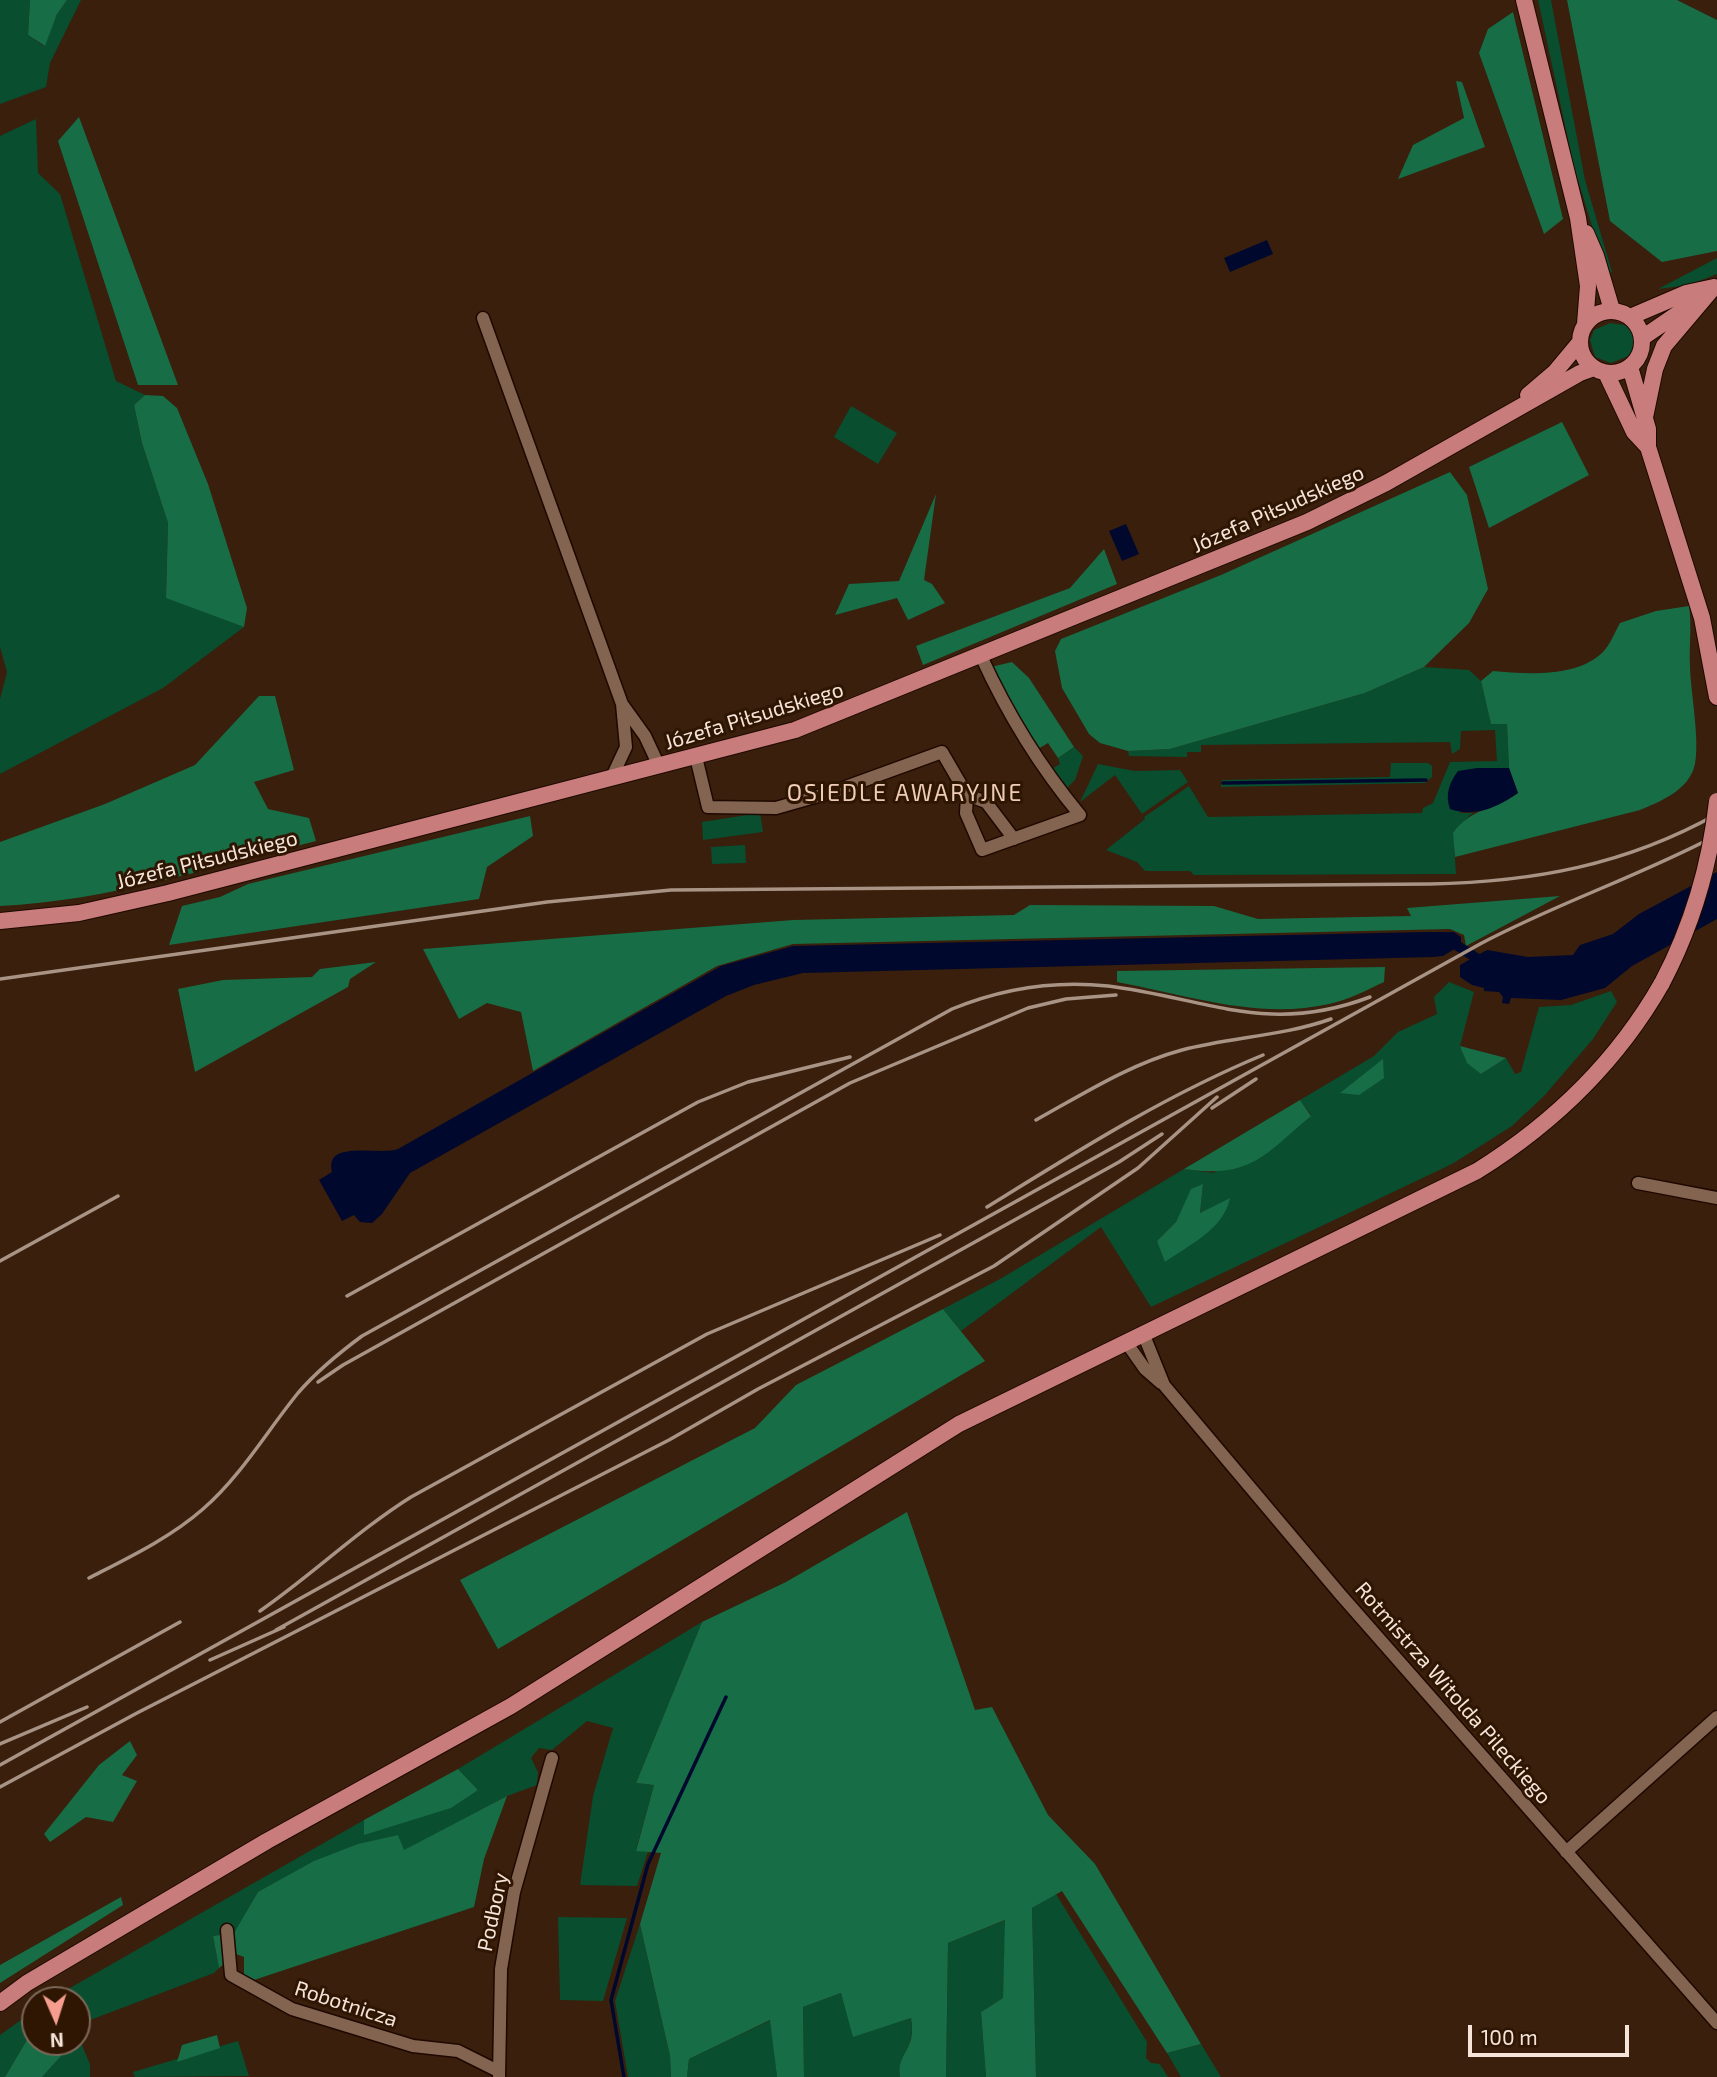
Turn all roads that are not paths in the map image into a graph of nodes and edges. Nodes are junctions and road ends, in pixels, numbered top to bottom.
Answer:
1 (1524, 0) edge
2 (1532, 0) edge
3 (1534, 32) junction
4 (1578, 218) junction
5 (1716, 286) edge
6 (1612, 310) junction
7 (1630, 317) junction
8 (483, 318) dead end
9 (1585, 324) junction
10 (1643, 338) junction
11 (1580, 342) junction
12 (1630, 367) junction
13 (1600, 371) junction
14 (1515, 408) junction
15 (1645, 419) junction
16 (1648, 447) junction
17 (981, 656) junction
18 (1717, 697) edge
19 (622, 704) junction
20 (626, 747) junction
21 (696, 757) junction
22 (659, 766) junction
23 (639, 772) junction
24 (611, 779) junction
25 (967, 795) junction
26 (1717, 801) edge
27 (1014, 839) junction
28 (0, 920) edge
29 (1638, 1183) dead end
30 (1717, 1198) edge
31 (1143, 1333) junction
32 (1126, 1342) junction
33 (1164, 1385) junction
34 (1717, 1717) edge
35 (552, 1758) dead end
36 (1566, 1852) junction
37 (227, 1930) dead end
38 (0, 2003) edge
39 (1717, 2023) edge
40 (498, 2074) edge

1 - 3 main road
2 - 3 main road
3 - 4 main road
4 - 6 main road
4 - 9 main road
5 - 7 main road
5 - 10 main road
5 - 15 main road
6 - 7 main road
6 - 9 main road
7 - 10 main road
8 - 19 street
9 - 11 main road
10 - 12 main road
11 - 13 main road
11 - 14 main road, Józefa Piłsudskiego
12 - 13 main road
12 - 15 main road
13 - 14 main road, Józefa Piłsudskiego
13 - 16 main road
14 - 17 main road, Józefa Piłsudskiego
15 - 16 main road
16 - 18 main road
17 - 21 main road, Józefa Piłsudskiego
17 - 27 street
19 - 20 street
19 - 22 street
20 - 23 street
20 - 24 street
21 - 22 main road, Józefa Piłsudskiego
21 - 25 street
22 - 23 main road, Józefa Piłsudskiego
23 - 24 main road, Józefa Piłsudskiego
24 - 28 main road, Józefa Piłsudskiego
25 - 27 street
25 - 27 street
26 - 31 main road, bridge
29 - 30 street
31 - 32 main road
31 - 33 street, Rotmistrza Witolda Pileckiego
32 - 33 street, Rotmistrza Witolda Pileckiego
32 - 38 main road
33 - 36 street, Rotmistrza Witolda Pileckiego
34 - 36 street
35 - 40 street, Podbory
36 - 39 street, Rotmistrza Witolda Pileckiego
37 - 40 street, Robotnicza

